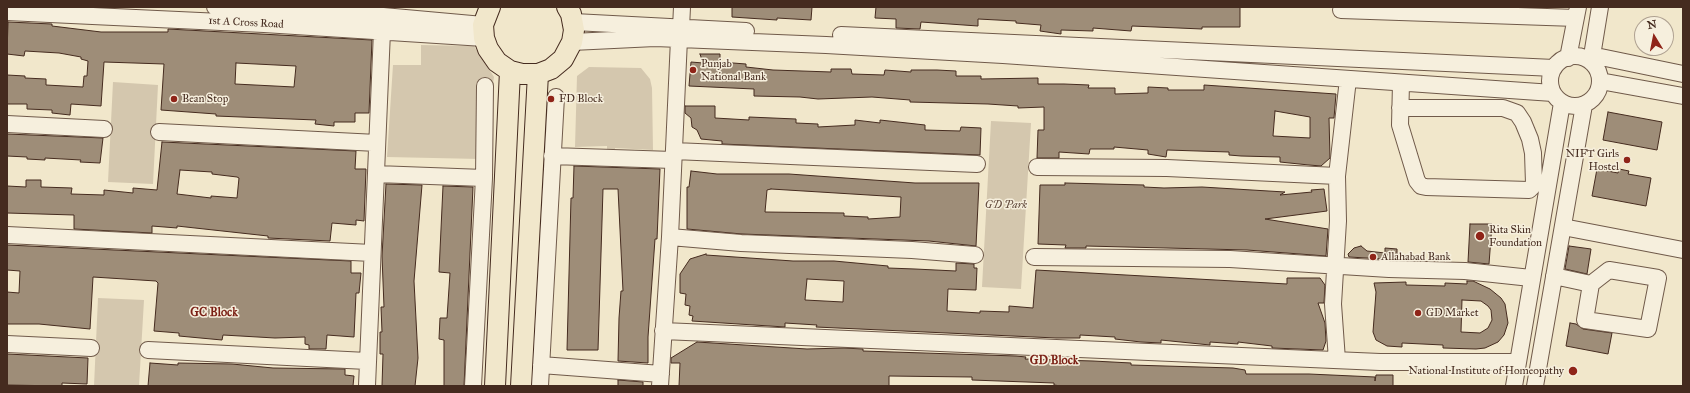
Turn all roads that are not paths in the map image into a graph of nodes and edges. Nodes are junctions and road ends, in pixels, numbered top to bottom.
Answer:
1 (215, 7) edge
2 (682, 7) edge
3 (1600, 7) edge
4 (1341, 10) dead end
5 (7, 12) edge
6 (119, 12) edge
7 (1577, 12) edge
8 (383, 18) edge
9 (313, 20) junction
10 (486, 23) edge
11 (571, 24) edge
12 (680, 33) junction
13 (994, 49) junction
14 (1272, 55) junction
15 (1568, 58) junction
16 (1591, 59) junction
17 (1429, 62) junction
18 (1554, 68) junction
19 (510, 71) junction
20 (538, 74) junction
21 (1272, 74) junction
22 (1683, 74) edge
23 (1348, 79) junction
24 (1600, 81) junction
25 (1401, 83) junction
26 (1428, 85) junction
27 (485, 86) dead end
28 (1683, 96) edge
29 (556, 97) dead end
30 (1558, 98) junction
31 (1584, 104) junction
32 (1400, 108) junction
33 (7, 124) edge
34 (104, 129) dead end
35 (159, 132) dead end
36 (377, 143) junction
37 (673, 155) junction
38 (552, 156) junction
39 (977, 164) dead end
40 (1037, 167) dead end
41 (376, 174) junction
42 (1337, 176) junction
43 (484, 178) junction
44 (1563, 227) junction
45 (7, 235) edge
46 (670, 237) junction
47 (1683, 250) edge
48 (372, 253) junction
49 (974, 255) dead end
50 (1034, 256) dead end
51 (1336, 264) junction
52 (1554, 276) junction
53 (1531, 278) junction
54 (1591, 284) junction
55 (1527, 302) junction
56 (1549, 306) junction
57 (663, 331) junction
58 (7, 344) edge
59 (91, 348) dead end
60 (148, 350) dead end
61 (1337, 360) junction
62 (367, 361) junction
63 (1517, 362) junction
64 (541, 365) junction
65 (661, 380) edge
66 (367, 386) edge
67 (473, 386) edge
68 (495, 386) edge
69 (521, 386) edge
70 (540, 386) edge
71 (1514, 386) edge
72 (1535, 386) edge

1 - 9 street, 1st A Cross Road
2 - 12 street
3 - 16 street
4 - 7 street
5 - 6 street, 1st A Cross Road
6 - 9 street, 1st A Cross Road
7 - 15 street
8 - 9 street, 1st A Cross Road
8 - 10 street, 1st A Cross Road
8 - 36 street
10 - 19 main road
11 - 12 street
11 - 20 main road
12 - 13 street
12 - 37 street
13 - 14 street
13 - 21 street
14 - 17 street
14 - 21 street
15 - 16 street
15 - 18 street
16 - 22 street
16 - 24 street
17 - 18 street
17 - 26 street
18 - 30 street
19 - 20 main road
19 - 68 main road
20 - 69 main road
21 - 23 street
23 - 25 street
23 - 42 street
24 - 28 street
24 - 31 street
25 - 26 street
25 - 32 street
26 - 30 street
27 - 43 street
29 - 38 street
30 - 31 street
30 - 53 street
31 - 44 street
32 - 32 street
33 - 34 street
35 - 36 street
36 - 41 street
37 - 38 street
37 - 39 street
37 - 46 street
38 - 64 street
40 - 42 street
41 - 43 street
41 - 48 street
42 - 51 street
43 - 67 street
44 - 47 street
44 - 52 street
45 - 48 street
46 - 49 street
46 - 57 street
48 - 62 street
50 - 51 street
51 - 53 street
51 - 61 street
52 - 54 street
52 - 56 street
53 - 55 street
54 - 54 street
55 - 56 street
55 - 63 street
56 - 72 street
57 - 61 street
57 - 65 street
58 - 59 street
60 - 62 street
61 - 63 street
62 - 66 street
63 - 71 street
64 - 65 street
64 - 70 street

